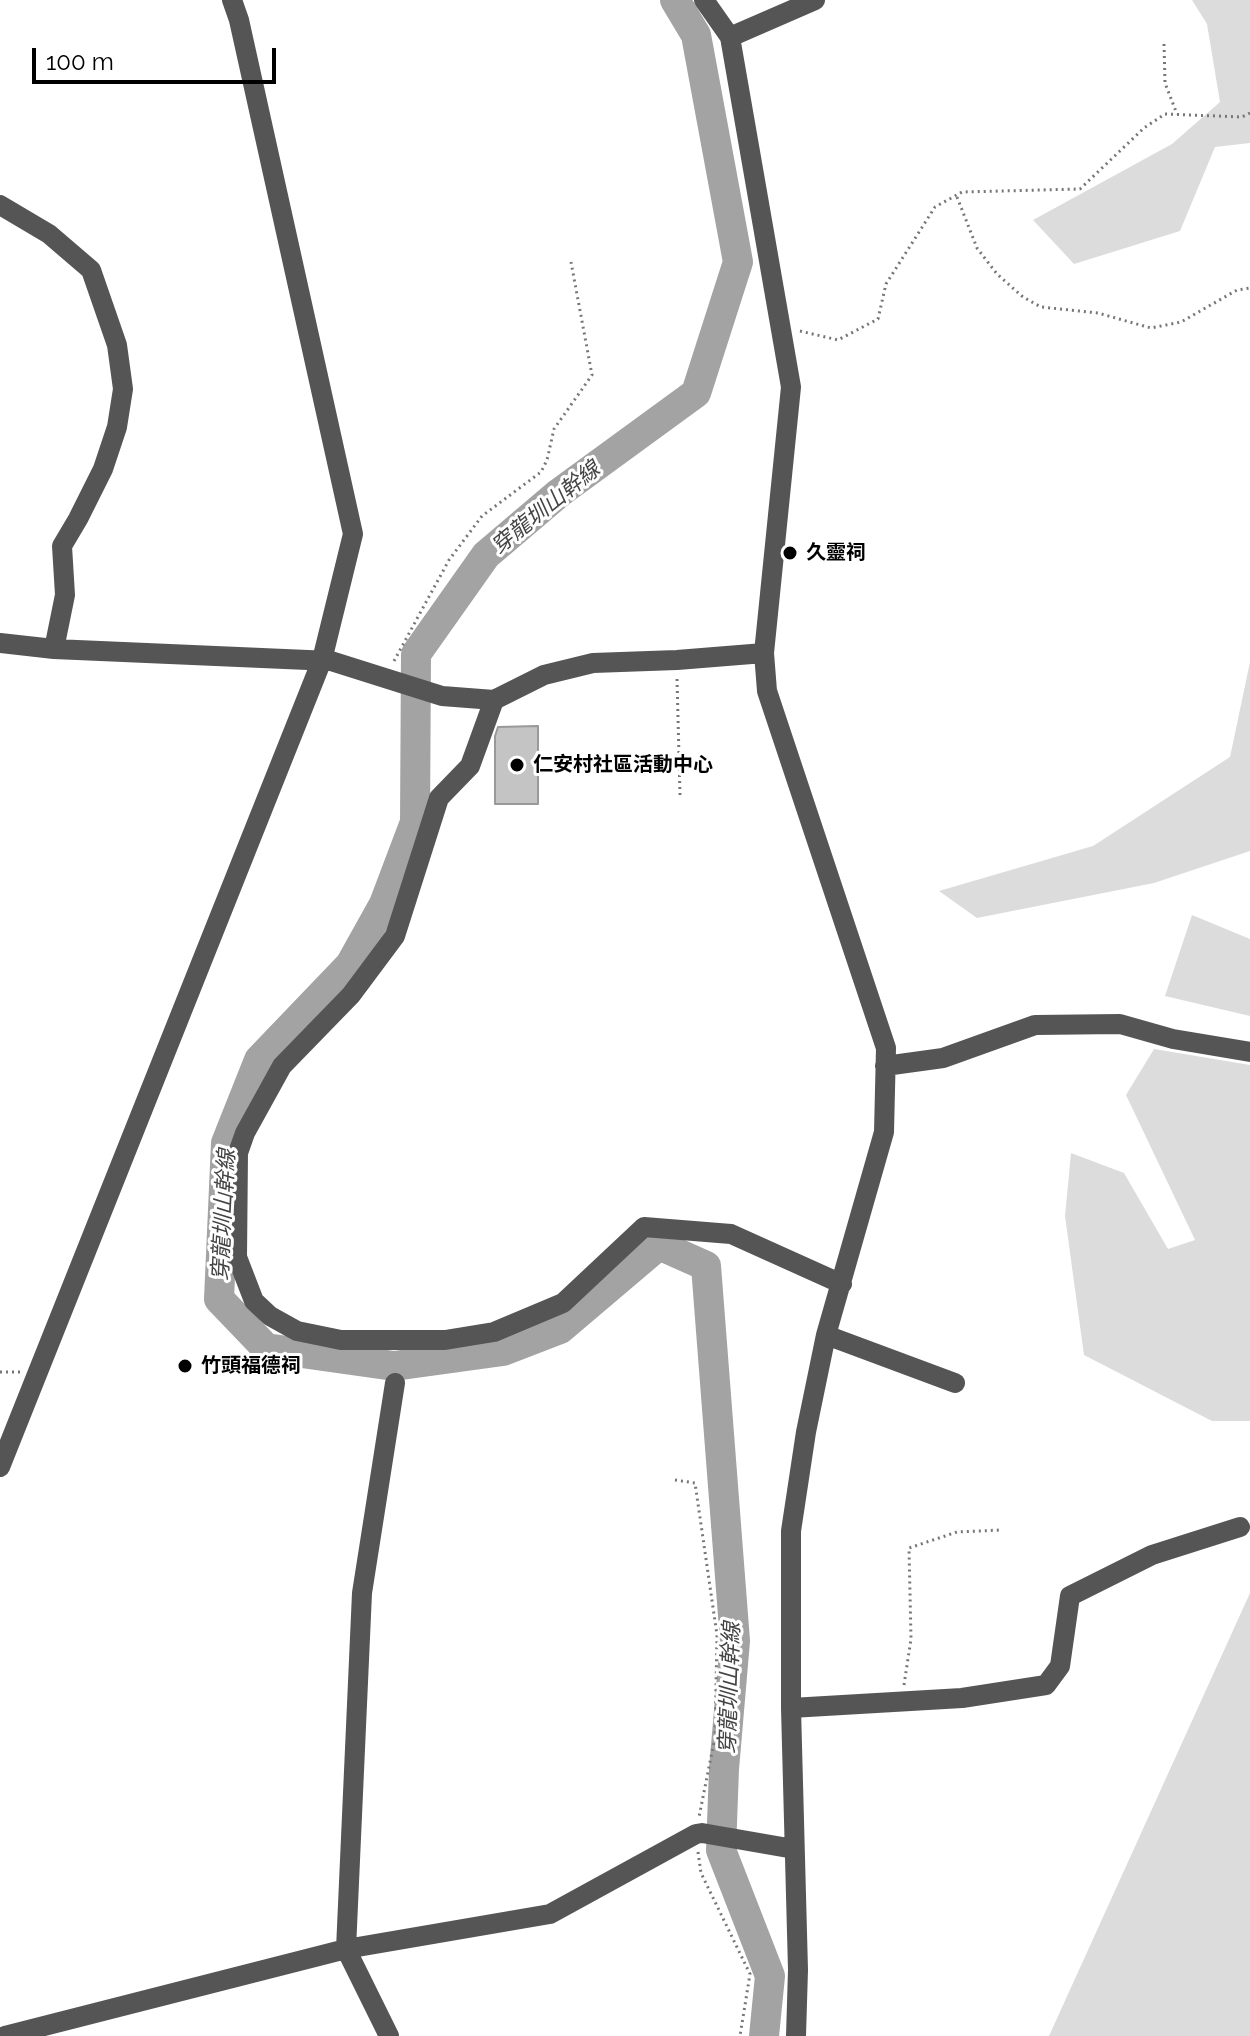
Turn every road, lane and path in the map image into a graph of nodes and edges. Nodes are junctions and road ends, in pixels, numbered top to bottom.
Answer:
1 (232, 0) edge
2 (704, 0) edge
3 (815, 0) edge
4 (730, 37) junction
5 (1164, 44) dead end
6 (1250, 113) edge
7 (1177, 115) junction
8 (957, 195) junction
9 (0, 205) edge
10 (571, 262) dead end
11 (1250, 288) edge
12 (781, 326) junction
13 (0, 643) edge
14 (54, 649) junction
15 (764, 653) junction
16 (322, 660) junction
17 (677, 660) junction
18 (391, 681) junction
19 (494, 700) junction
20 (680, 795) dead end
21 (1250, 1052) edge
22 (885, 1066) junction
23 (842, 1284) junction
24 (826, 1335) junction
25 (395, 1383) dead end
26 (955, 1383) dead end
27 (0, 1467) edge
28 (675, 1480) dead end
29 (1240, 1527) dead end
30 (1001, 1530) dead end
31 (901, 1700) junction
32 (791, 1708) junction
33 (699, 1833) junction
34 (794, 1849) junction
35 (346, 1949) junction
36 (5, 2036) edge
37 (389, 2036) edge
38 (740, 2036) edge
39 (796, 2036) edge

1 - 16 street
2 - 4 street
3 - 4 street
4 - 12 street
5 - 7 path
6 - 7 path
7 - 8 path
8 - 11 path
8 - 12 path
9 - 14 street
10 - 18 path
12 - 15 street
13 - 14 street
14 - 16 street
15 - 17 street
15 - 22 street
16 - 18 street
16 - 27 street
17 - 19 street
17 - 20 path
18 - 19 street
19 - 23 street
21 - 22 street
22 - 23 street
23 - 24 street
24 - 26 street
24 - 32 street
25 - 35 street
28 - 33 path
29 - 31 street
30 - 31 path
31 - 32 street
32 - 34 street
33 - 34 street
33 - 35 street
33 - 38 path
34 - 39 street
35 - 36 street
35 - 37 street

